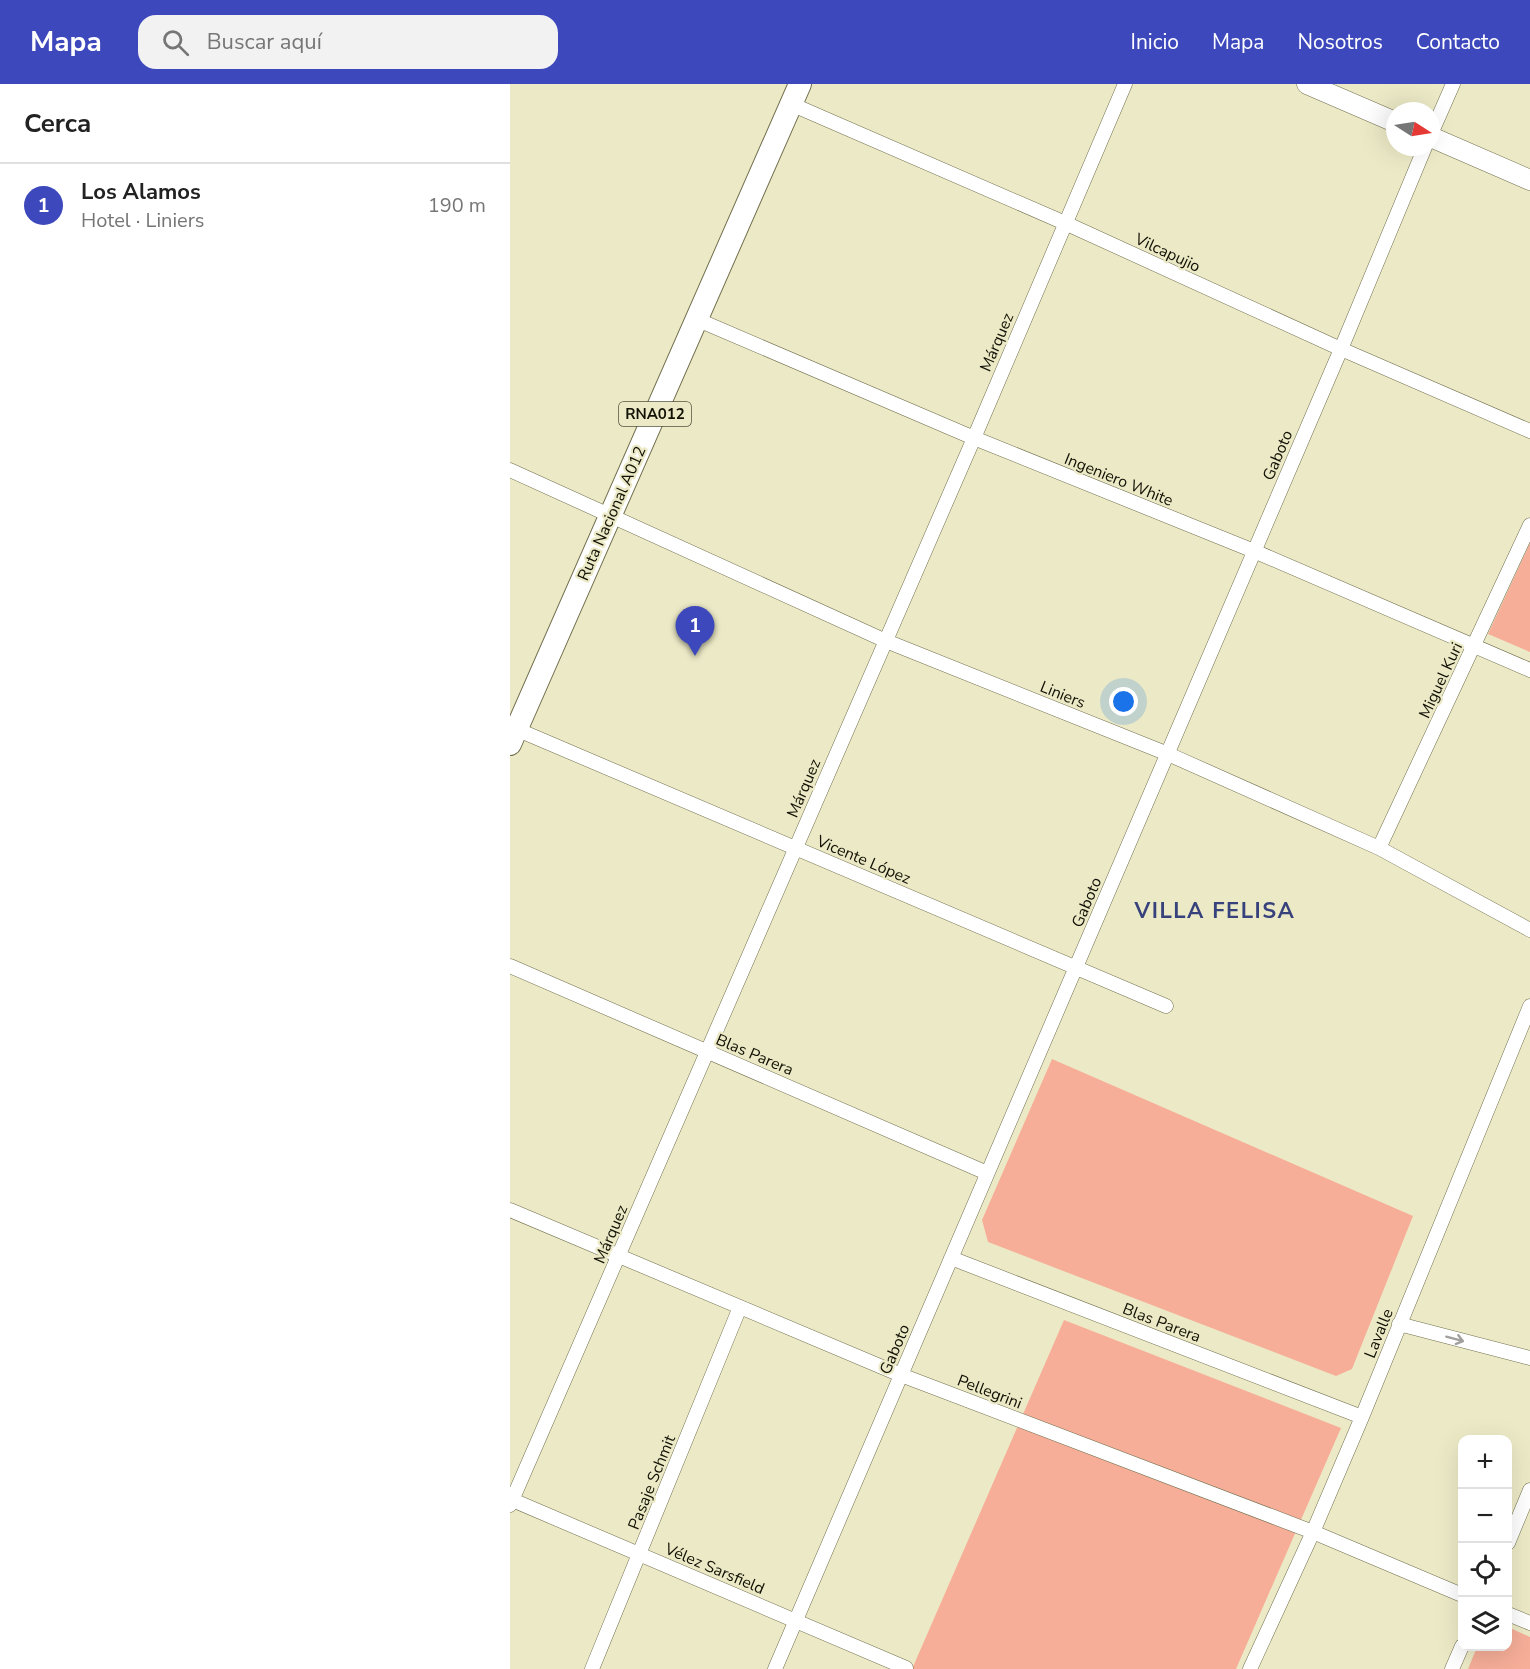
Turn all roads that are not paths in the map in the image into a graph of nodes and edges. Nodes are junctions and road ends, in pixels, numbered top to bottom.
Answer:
1 (1125, 84) edge
2 (1307, 84) edge
3 (1453, 84) edge
4 (796, 94) edge
5 (1440, 114) edge
6 (1386, 118) edge
7 (1440, 139) edge
8 (1421, 156) edge
9 (1530, 180) edge
10 (1065, 223) junction
11 (696, 319) junction
12 (1341, 349) junction
13 (1530, 431) edge
14 (974, 438) junction
15 (510, 470) edge
16 (610, 515) junction
17 (1530, 525) edge
18 (1254, 551) junction
19 (886, 641) junction
20 (1474, 646) junction
21 (1530, 670) edge
22 (513, 736) edge
23 (1168, 754) junction
24 (796, 848) junction
25 (1380, 848) junction
26 (1530, 930) edge
27 (510, 966) edge
28 (1076, 967) junction
29 (1166, 1005) dead end
30 (1530, 1006) edge
31 (707, 1052) junction
32 (987, 1173) junction
33 (510, 1210) edge
34 (618, 1256) junction
35 (951, 1258) junction
36 (740, 1307) junction
37 (1399, 1324) junction
38 (1530, 1358) edge
39 (901, 1375) junction
40 (1362, 1417) junction
41 (1530, 1490) edge
42 (511, 1501) edge
43 (1313, 1532) junction
44 (1512, 1533) edge
45 (640, 1554) junction
46 (1458, 1592) edge
47 (1512, 1616) edge
48 (796, 1621) junction
49 (1530, 1623) edge
50 (1460, 1651) edge
51 (906, 1668) edge
52 (592, 1669) edge
53 (775, 1669) edge
54 (1250, 1669) edge
55 (1452, 1669) edge

1 - 10 street, Márquez
2 - 6 street
3 - 5 street
4 - 10 street, Vilcapujio
4 - 11 main road, Ruta Nacional A012 / RNA012
7 - 9 street
8 - 12 street, Gaboto
10 - 12 street, Vilcapujio
10 - 14 street, Márquez
11 - 14 street, Ingeniero White
11 - 16 main road, Ruta Nacional A012 / RNA012
12 - 13 street, Vilcapujio
12 - 18 street, Gaboto
14 - 18 street, Ingeniero White
14 - 19 street, Márquez
15 - 16 street, Liniers
16 - 19 street, Liniers
16 - 22 main road, Ruta Nacional A012 / RNA012
17 - 20 street, Miguel Kuri
18 - 20 street, Ingeniero White
18 - 23 street, Gaboto
19 - 23 street, Liniers
19 - 24 street, Márquez
20 - 21 street, Ingeniero White
20 - 25 street, Miguel Kuri
22 - 24 street, Vicente López
23 - 25 street, Liniers
23 - 28 street, Gaboto
24 - 28 street, Vicente López
24 - 31 street, Márquez
25 - 26 street, Liniers
27 - 31 street, Blas Parera
28 - 29 street, Vicente López
28 - 32 street, Gaboto
30 - 37 street, Lavalle
31 - 32 street, Blas Parera
31 - 34 street, Márquez
32 - 35 street, Gaboto
33 - 34 street, Pellegrini
34 - 36 street, Pellegrini
34 - 42 street, Márquez
35 - 39 street, Gaboto
35 - 40 street, Blas Parera
36 - 39 street, Pellegrini
36 - 45 street, Pasaje Schmit
37 -> 38 street
37 - 40 street, Lavalle
39 - 43 street, Pellegrini
39 - 48 street, Gaboto
40 - 43 street, Lavalle
41 - 44 street
42 - 45 street, Vélez Sarsfield
43 - 46 street, Pellegrini
43 - 54 street, Lavalle
45 - 48 street, Vélez Sarsfield
45 - 52 street, Pasaje Schmit
47 - 49 street
48 - 51 street, Vélez Sarsfield
48 - 53 street, Gaboto
50 - 55 street

